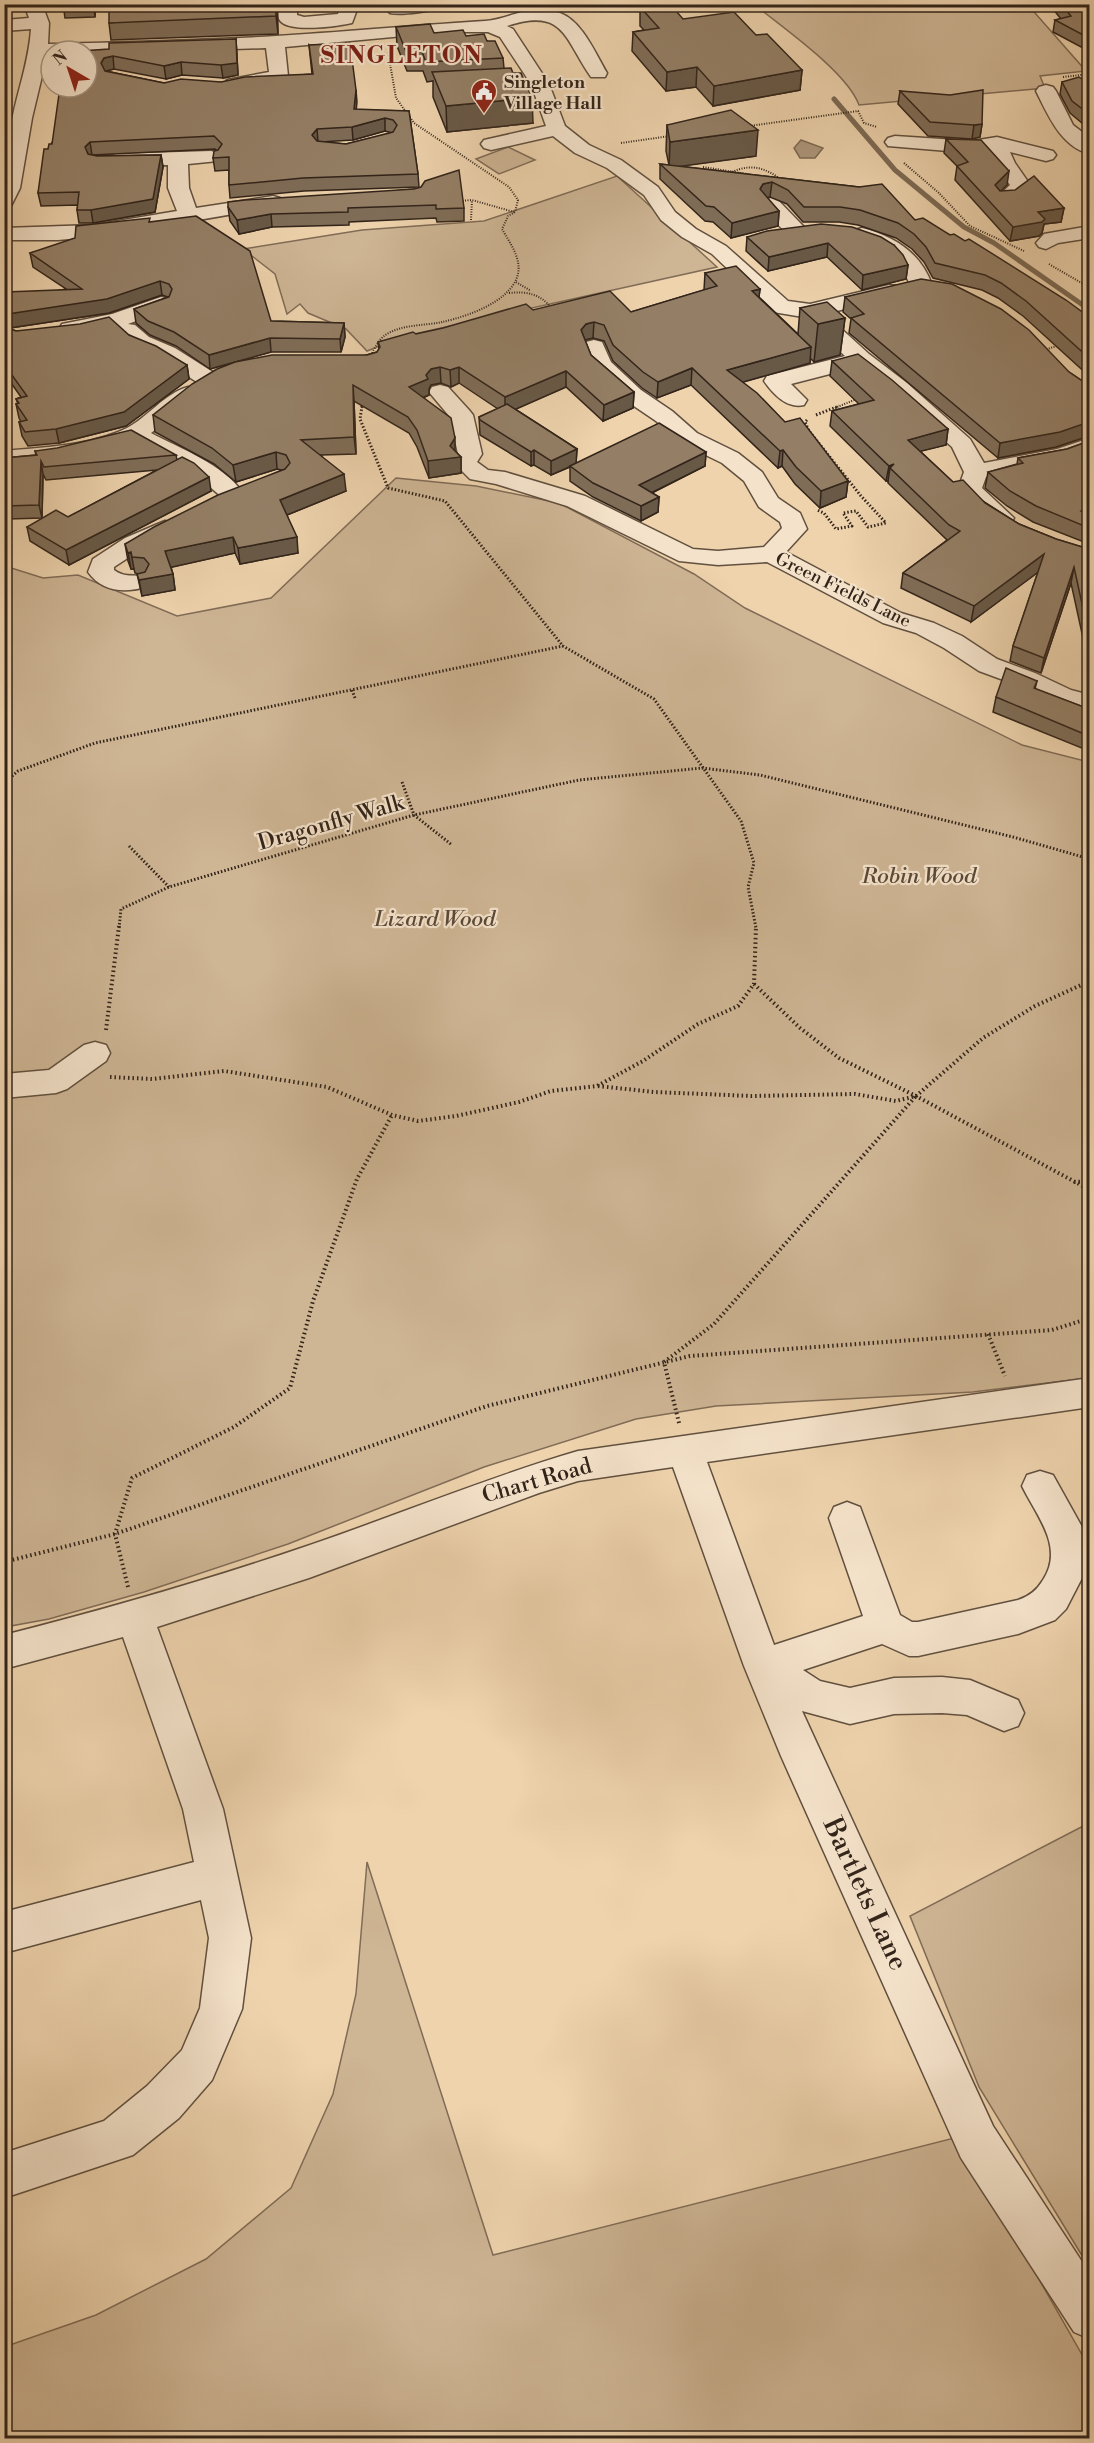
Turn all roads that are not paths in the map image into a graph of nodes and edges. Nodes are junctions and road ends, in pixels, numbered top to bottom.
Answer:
1 (288, 4) edge
2 (350, 4) edge
3 (435, 4) edge
4 (395, 7) edge
5 (36, 14) edge
6 (4, 26) edge
7 (490, 26) junction
8 (392, 33) junction
9 (275, 42) junction
10 (99, 48) edge
11 (39, 50) joint
12 (598, 73) dead end
13 (540, 84) junction
14 (519, 85) edge
15 (213, 86) edge
16 (1046, 91) dead end
17 (557, 129) junction
18 (1080, 136) edge
19 (997, 143) junction
20 (491, 144) dead end
21 (897, 150) road end
22 (1046, 155) dead end
23 (211, 156) edge
24 (179, 159) junction
25 (99, 161) edge
26 (1005, 199) edge
27 (781, 200) edge
28 (291, 201) edge
29 (4, 202) edge
30 (189, 214) junction
31 (844, 231) edge
32 (1089, 232) edge
33 (4, 234) edge
34 (770, 235) edge
35 (1040, 253) road end
36 (161, 304) edge
37 (810, 311) junction
38 (117, 320) junction
39 (49, 331) edge
40 (594, 347) dead end
41 (861, 359) junction
42 (230, 372) edge
43 (208, 379) junction
44 (440, 392) dead end
45 (796, 400) dead end
46 (135, 433) junction
47 (1089, 445) edge
48 (4, 458) edge
49 (976, 472) junction
50 (230, 495) edge
51 (177, 522) edge
52 (1022, 529) edge
53 (771, 554) junction
54 (137, 582) edge
55 (1026, 679) junction
56 (1089, 691) edge
57 (1089, 703) edge
58 (95, 1053) road end
59 (4, 1086) edge
60 (1089, 1392) edge
61 (685, 1450) junction
62 (1040, 1486) dead end
63 (847, 1518) dead end
64 (135, 1618) junction
65 (885, 1626) junction
66 (4, 1652) edge
67 (763, 1666) junction
68 (1004, 1713) dead end
69 (217, 1876) junction
70 (4, 1933) edge
71 (4, 2176) edge
72 (1089, 2316) edge

1 - 2 street
3 - 4 street
4 - 8 street
5 - 6 street
5 - 11 street
7 - 8 street
7 - 12 street
7 - 13 street
8 - 9 street
9 - 10 street
9 - 15 street
11 - 29 street
13 - 14 street
13 - 17 street
16 - 18 street
17 - 20 street
17 - 37 street
18 - 19 street
19 - 21 street
19 - 22 street
19 - 26 street
23 - 24 street
24 - 25 street
24 - 30 street
27 - 34 street
28 - 30 street
30 - 33 street
31 - 37 street
32 - 35 street
36 - 38 street
37 - 41 street
38 - 39 street
38 - 43 street
40 - 53 street
41 - 45 street
41 - 49 street
42 - 43 street
43 - 46 street
44 - 53 street, Green Fields Lane
46 - 48 street
46 - 50 street
47 - 49 street
49 - 52 street
51 - 54 street
53 - 55 street, Green Fields Lane
55 - 56 street
55 - 57 street, Green Fields Lane
58 - 59 street
60 - 61 street, Chart Road
61 - 64 street, Chart Road
61 - 67 street, Bartlets Lane
62 - 65 street
63 - 65 street
64 - 66 street, Chart Road
64 - 69 street
65 - 67 street
67 - 68 street
67 - 72 street, Bartlets Lane
69 - 70 street
69 - 71 street

